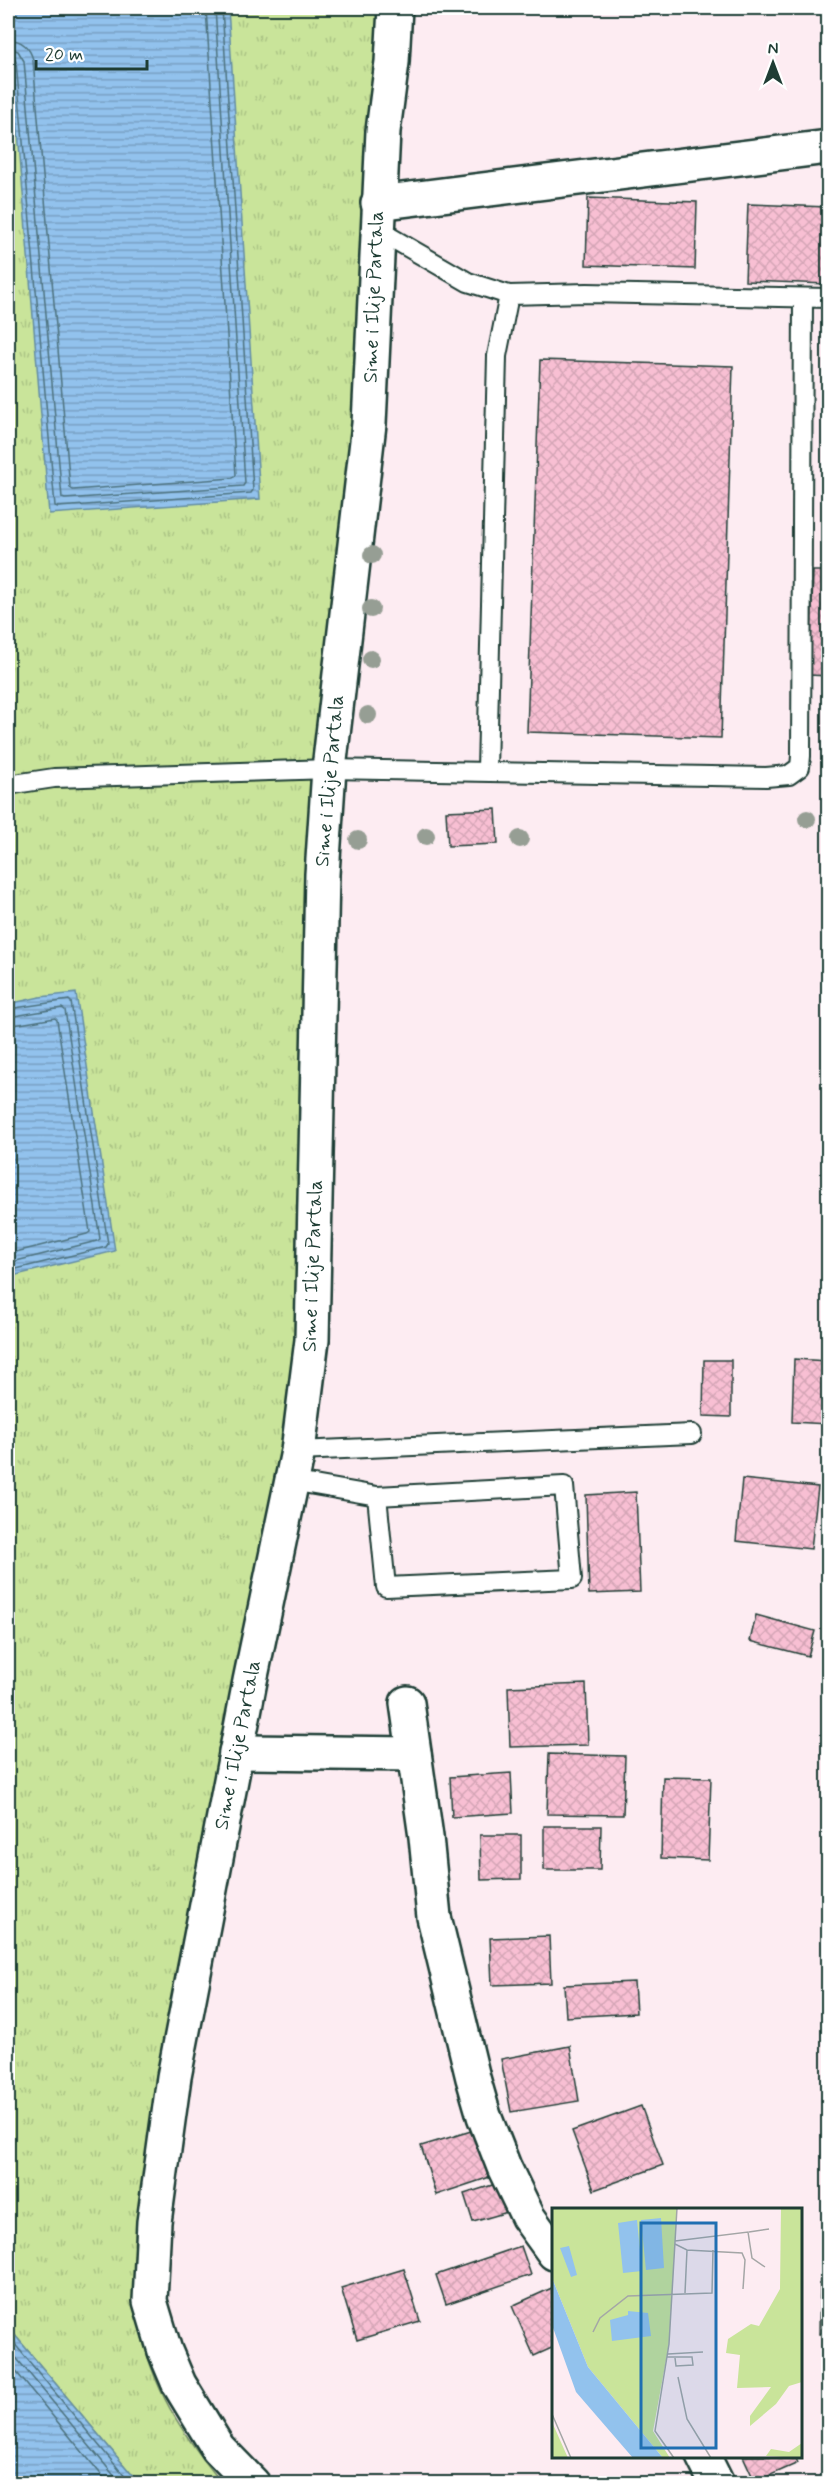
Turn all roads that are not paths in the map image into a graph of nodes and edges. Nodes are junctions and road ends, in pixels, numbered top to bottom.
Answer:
1 (395, 8) edge
2 (828, 147) edge
3 (378, 216) junction
4 (508, 295) junction
5 (803, 298) junction
6 (828, 298) edge
7 (329, 769) junction
8 (487, 770) junction
9 (8, 785) edge
10 (692, 1434) dead end
11 (295, 1466) junction
12 (377, 1496) junction
13 (407, 1703) dead end
14 (236, 1752) junction
15 (414, 1754) junction
16 (552, 2250) edge
17 (704, 2458) edge
18 (253, 2484) edge
19 (717, 2484) edge

1 - 3 street, Sime i Ilije Partala
2 - 3 street
3 - 4 lane
3 - 7 street, Sime i Ilije Partala
4 - 5 lane
4 - 8 lane
5 - 6 lane
5 - 8 lane
7 - 8 lane
7 - 9 lane
7 - 11 street, Sime i Ilije Partala
10 - 11 lane
11 - 12 lane
11 - 14 street, Sime i Ilije Partala
12 - 12 lane
13 - 15 street
14 - 15 street
14 - 18 street, Sime i Ilije Partala
15 - 16 street
17 - 19 street

